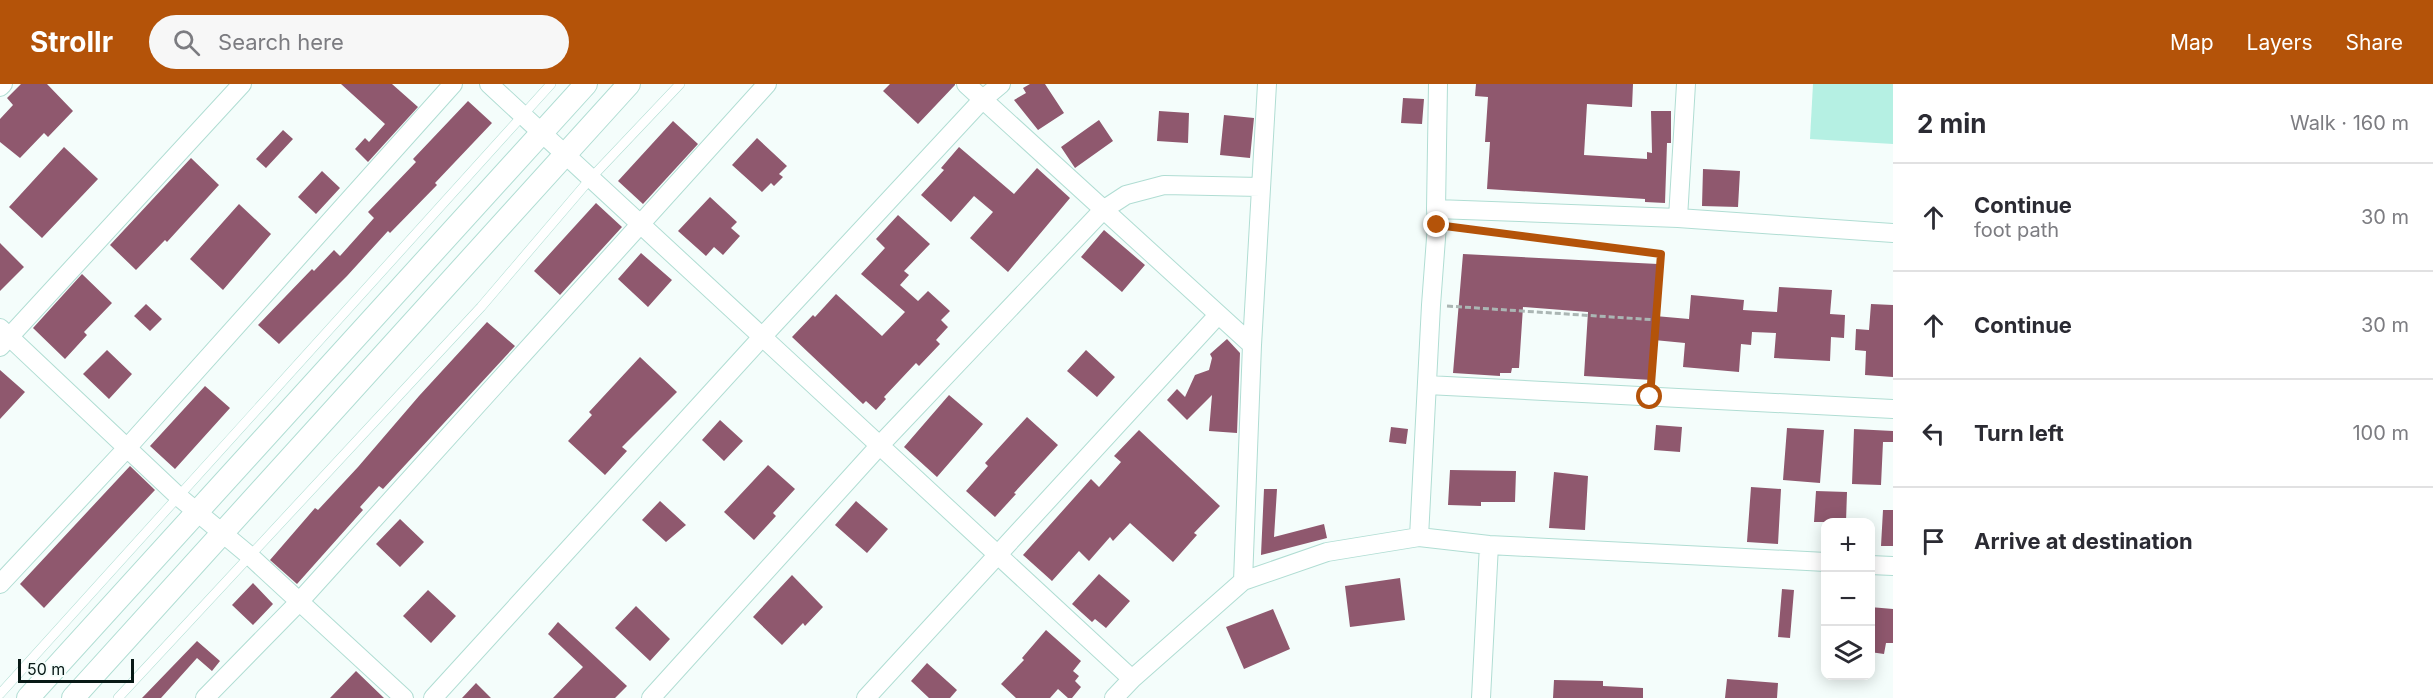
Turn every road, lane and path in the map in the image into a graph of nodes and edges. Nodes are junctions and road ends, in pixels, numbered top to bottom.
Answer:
1 (242, 84) edge
2 (453, 84) edge
3 (489, 84) edge
4 (551, 84) edge
5 (586, 84) edge
6 (629, 84) edge
7 (680, 84) edge
8 (767, 84) edge
9 (966, 84) edge
10 (1001, 84) edge
11 (1267, 84) edge
12 (1438, 84) edge
13 (1686, 84) edge
14 (983, 99) junction
15 (523, 115) junction
16 (541, 132) junction
17 (564, 153) junction
18 (591, 178) junction
19 (1260, 187) junction
20 (1103, 210) junction
21 (1436, 217) junction
22 (1678, 218) junction
23 (640, 224) junction
24 (1893, 233) edge
25 (1431, 305) junction
26 (1218, 315) junction
27 (1657, 320) junction
28 (3, 337) edge
29 (762, 337) junction
30 (1252, 345) junction
31 (1427, 385) junction
32 (1650, 397) junction
33 (1893, 409) edge
34 (880, 446) junction
35 (127, 448) junction
36 (179, 497) junction
37 (198, 513) junction
38 (224, 534) junction
39 (1419, 537) junction
40 (1489, 545) junction
41 (997, 554) junction
42 (250, 556) junction
43 (1821, 562) edge
44 (1875, 565) edge
45 (1893, 566) edge
46 (1243, 581) junction
47 (0, 584) edge
48 (299, 602) junction
49 (1132, 679) junction
50 (0, 694) edge
51 (28, 698) edge
52 (73, 698) edge
53 (118, 698) edge
54 (206, 698) edge
55 (404, 698) edge
56 (433, 698) edge
57 (651, 698) edge
58 (866, 698) edge
59 (1114, 698) edge
60 (1480, 698) edge

1 - 28 street
2 - 35 street
3 - 15 street
4 - 15 lane
5 - 16 street
6 - 17 street
7 - 18 lane
8 - 23 street
9 - 14 street
10 - 14 street
11 - 19 street
12 - 21 street
13 - 22 street
14 - 20 street
14 - 29 street
15 - 16 street
15 - 36 lane
16 - 17 street
16 - 37 street
17 - 18 street
17 - 38 street
18 - 23 street
18 - 42 lane
19 - 20 street
19 - 30 street
20 - 26 street
20 - 34 street
21 - 22 street
21 - 25 street
21 - 27 path
22 - 24 street
23 - 29 street
23 - 48 street
25 - 27 path
25 - 31 street
26 - 30 street
26 - 41 street
27 - 32 path
28 - 35 street
29 - 34 street
29 - 56 street
30 - 46 street
31 - 32 street
31 - 39 street
32 - 33 street
34 - 41 street
34 - 57 street
35 - 36 street
35 - 47 street
36 - 37 street
36 - 50 lane
37 - 38 street
37 - 51 street
38 - 42 street
38 - 52 street
39 - 40 street
39 - 46 street
40 - 43 street
40 - 60 street
41 - 49 street
41 - 58 street
42 - 48 street
42 - 53 lane
44 - 45 street
46 - 49 street
48 - 54 street
48 - 55 street
49 - 59 street

